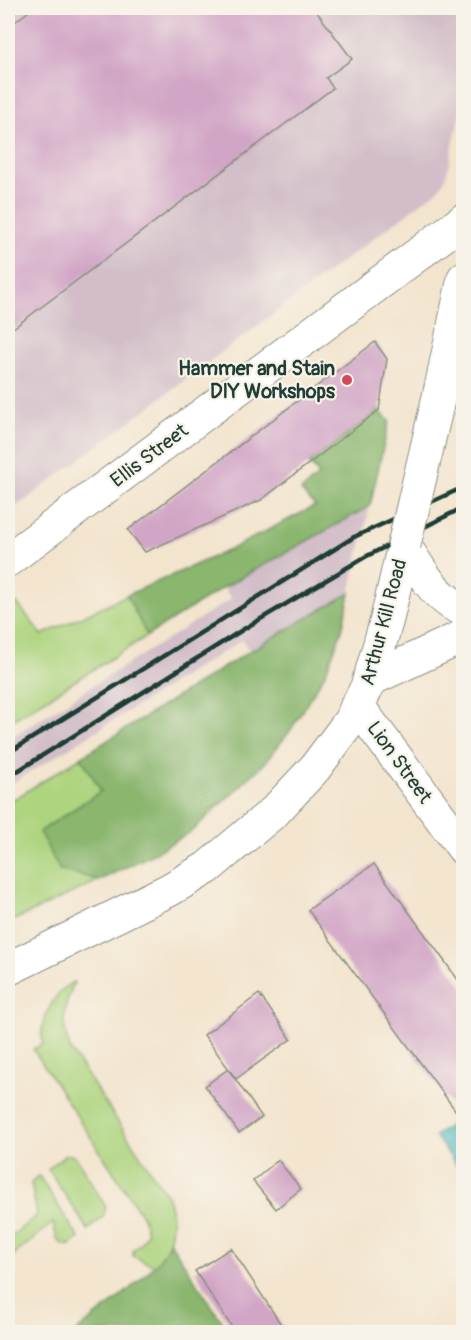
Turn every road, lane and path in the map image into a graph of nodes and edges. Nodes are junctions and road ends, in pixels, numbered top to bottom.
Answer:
1 (464, 220) edge
2 (464, 278) edge
3 (404, 545) junction
4 (8, 560) edge
5 (464, 610) edge
6 (464, 636) edge
7 (363, 693) junction
8 (464, 849) edge
9 (8, 969) edge

1 - 4 street, Ellis Street
2 - 3 street, Arthur Kill Road, bridge
3 - 5 street
3 - 7 street, Arthur Kill Road
6 - 7 street
7 - 8 street, Lion Street
7 - 9 street, Arthur Kill Road

